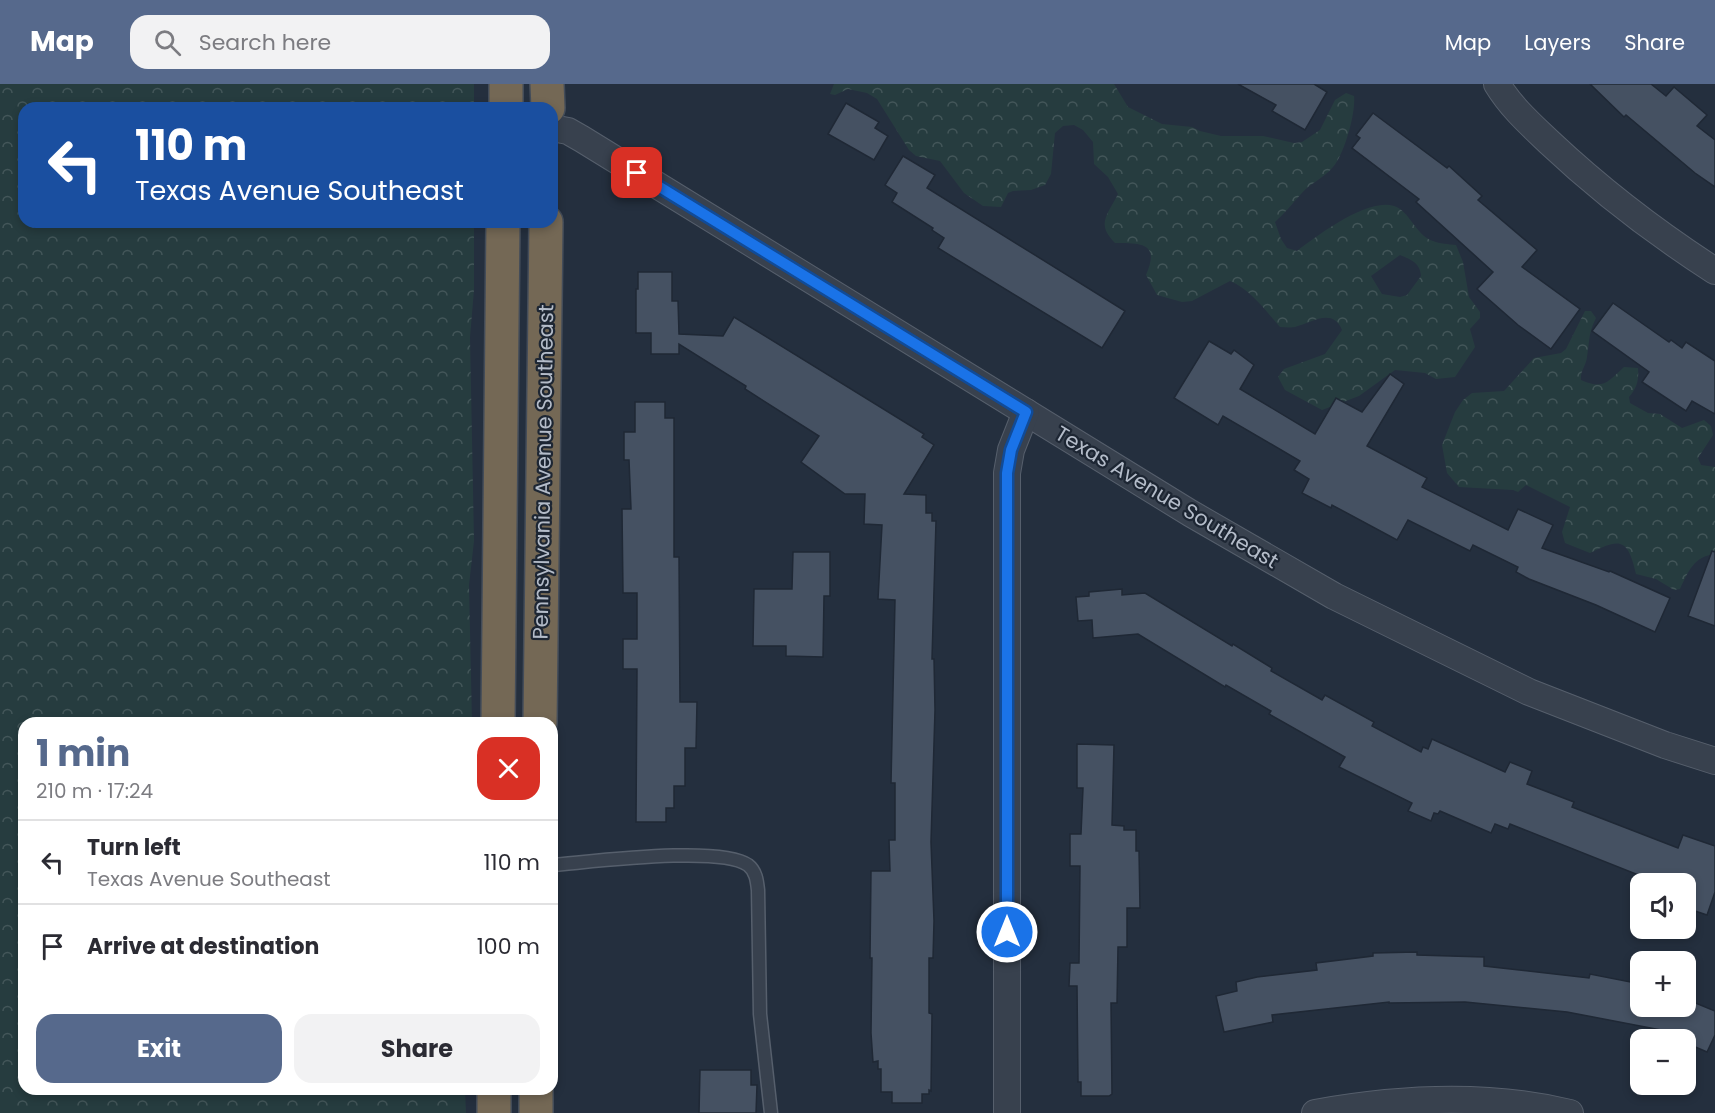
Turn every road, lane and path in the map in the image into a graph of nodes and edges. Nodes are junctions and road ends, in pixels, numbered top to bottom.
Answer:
1 (506, 84) edge
2 (547, 84) edge
3 (1497, 84) edge
4 (506, 102) edge
5 (548, 102) edge
6 (558, 129) edge
7 (503, 228) edge
8 (546, 228) edge
9 (1715, 271) edge
10 (1026, 412) junction
11 (498, 717) edge
12 (540, 717) edge
13 (1715, 761) edge
14 (558, 865) edge
15 (494, 1095) edge
16 (536, 1095) edge
17 (494, 1113) edge
18 (536, 1113) edge
19 (771, 1113) edge
20 (1007, 1113) edge
21 (1315, 1113) edge
22 (1570, 1113) edge

1 - 4 highway
2 - 5 highway
3 - 9 street
6 - 10 street, Texas Avenue Southeast
7 - 11 highway, Pennsylvania Avenue Southeast
8 - 12 highway, Pennsylvania Avenue Southeast
10 - 13 street, Texas Avenue Southeast
10 - 20 street
14 - 19 lane
15 - 17 highway
16 - 18 highway
21 - 22 street

